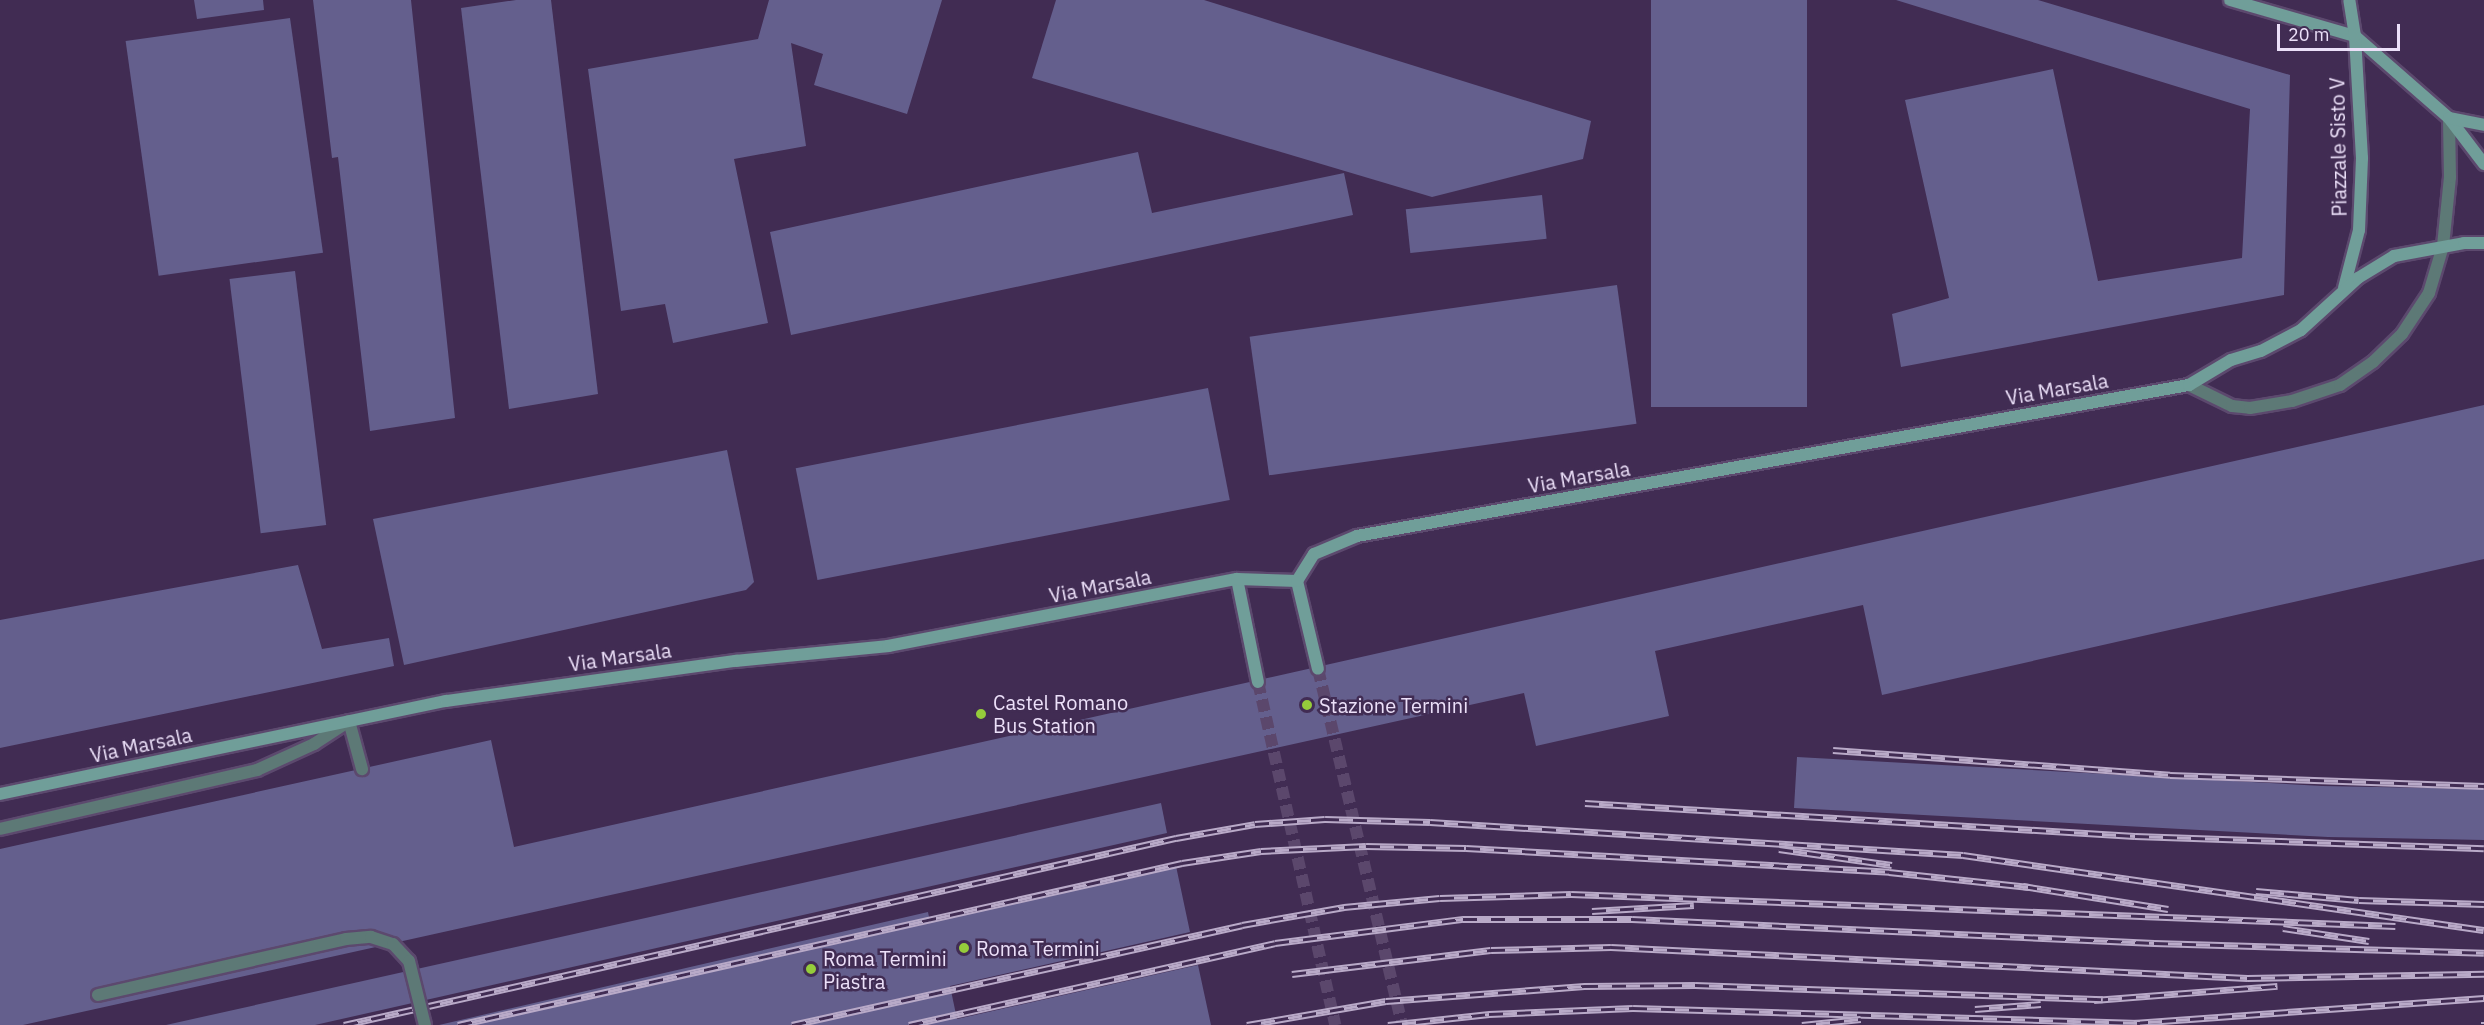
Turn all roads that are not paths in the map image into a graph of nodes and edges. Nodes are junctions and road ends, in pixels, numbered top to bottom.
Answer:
1 (2230, 0) edge
2 (2349, 0) edge
3 (2355, 36) junction
4 (2449, 118) junction
5 (2484, 125) edge
6 (2484, 164) edge
7 (2484, 243) edge
8 (2443, 246) junction
9 (2342, 292) junction
10 (2189, 385) junction
11 (1237, 579) junction
12 (1297, 581) junction
13 (1318, 669) tunnel mouth
14 (1258, 682) tunnel mouth
15 (349, 721) junction
16 (362, 769) dead end
17 (0, 794) edge
18 (0, 830) edge
19 (98, 995) dead end
20 (425, 1025) edge

1 - 3 main road
2 - 3 main road, Piazzale Sisto V
3 - 4 main road
3 - 9 main road, Piazzale Sisto V
4 - 5 main road
4 - 6 main road
4 - 8 street
7 - 8 main road, Piazzale Sisto V
8 - 9 main road, Piazzale Sisto V
8 - 10 street
9 - 10 main road, Piazzale Sisto V
10 - 12 main road, Via Marsala
11 - 12 main road, Via Marsala
11 - 14 main road
11 - 15 main road, Via Marsala
12 - 13 main road
15 - 16 street
15 - 17 main road, Via Marsala
15 - 18 street
19 - 20 street, bridge

